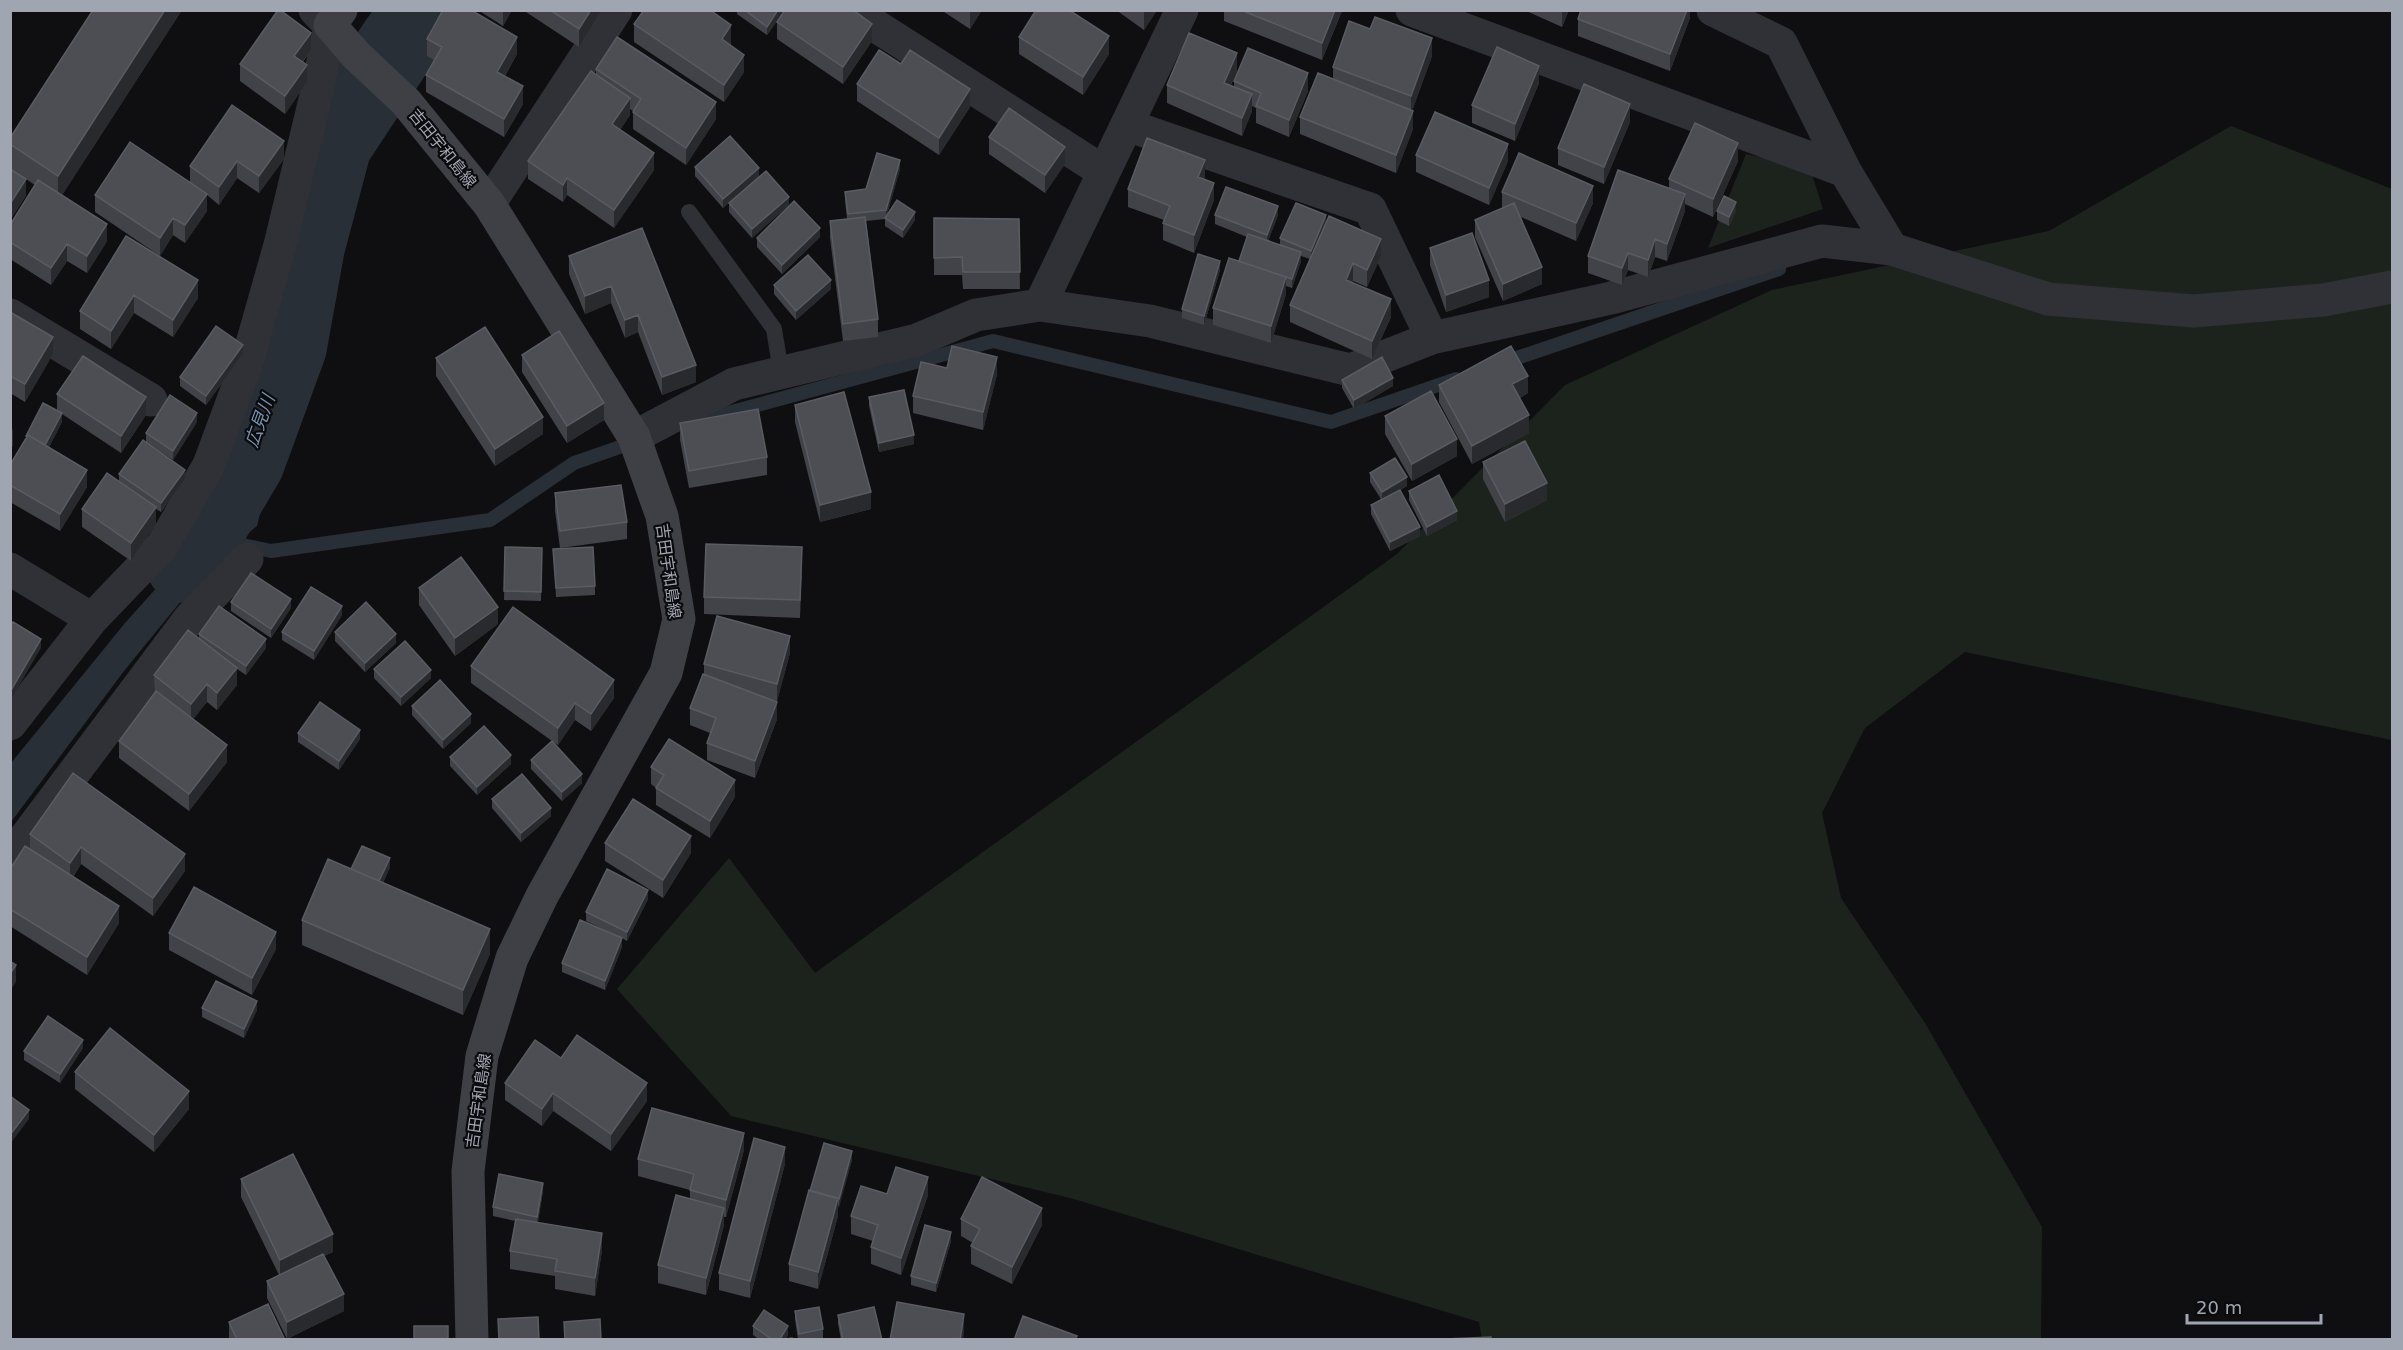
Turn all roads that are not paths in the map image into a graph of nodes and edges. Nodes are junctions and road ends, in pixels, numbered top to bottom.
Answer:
1 (616, 10) edge
2 (851, 10) edge
3 (1182, 10) edge
4 (1412, 10) edge
5 (1713, 10) edge
6 (329, 16) edge
7 (1127, 125) junction
8 (1845, 171) junction
9 (1104, 172) junction
10 (489, 204) junction
11 (689, 212) dead end
12 (1892, 249) junction
13 (2392, 287) edge
14 (1040, 305) junction
15 (10, 315) edge
16 (1432, 338) junction
17 (782, 372) junction
18 (152, 400) dead end
19 (634, 437) junction
20 (247, 559) dead end
21 (10, 569) edge
22 (93, 619) junction
23 (10, 724) edge
24 (10, 858) edge
25 (472, 1340) edge

1 - 10 street
2 - 9 street
3 - 7 street
4 - 8 street
5 - 8 street
6 - 10 main road, 吉田宇和島線
6 - 22 street
7 - 9 street
7 - 16 street
8 - 12 street
9 - 14 street
10 - 19 main road, 吉田宇和島線
11 - 17 lane
12 - 13 street
12 - 16 street
14 - 16 street
14 - 17 street
15 - 18 street
17 - 19 street
19 - 25 main road, 吉田宇和島線
20 - 24 street
21 - 22 street
22 - 23 street

